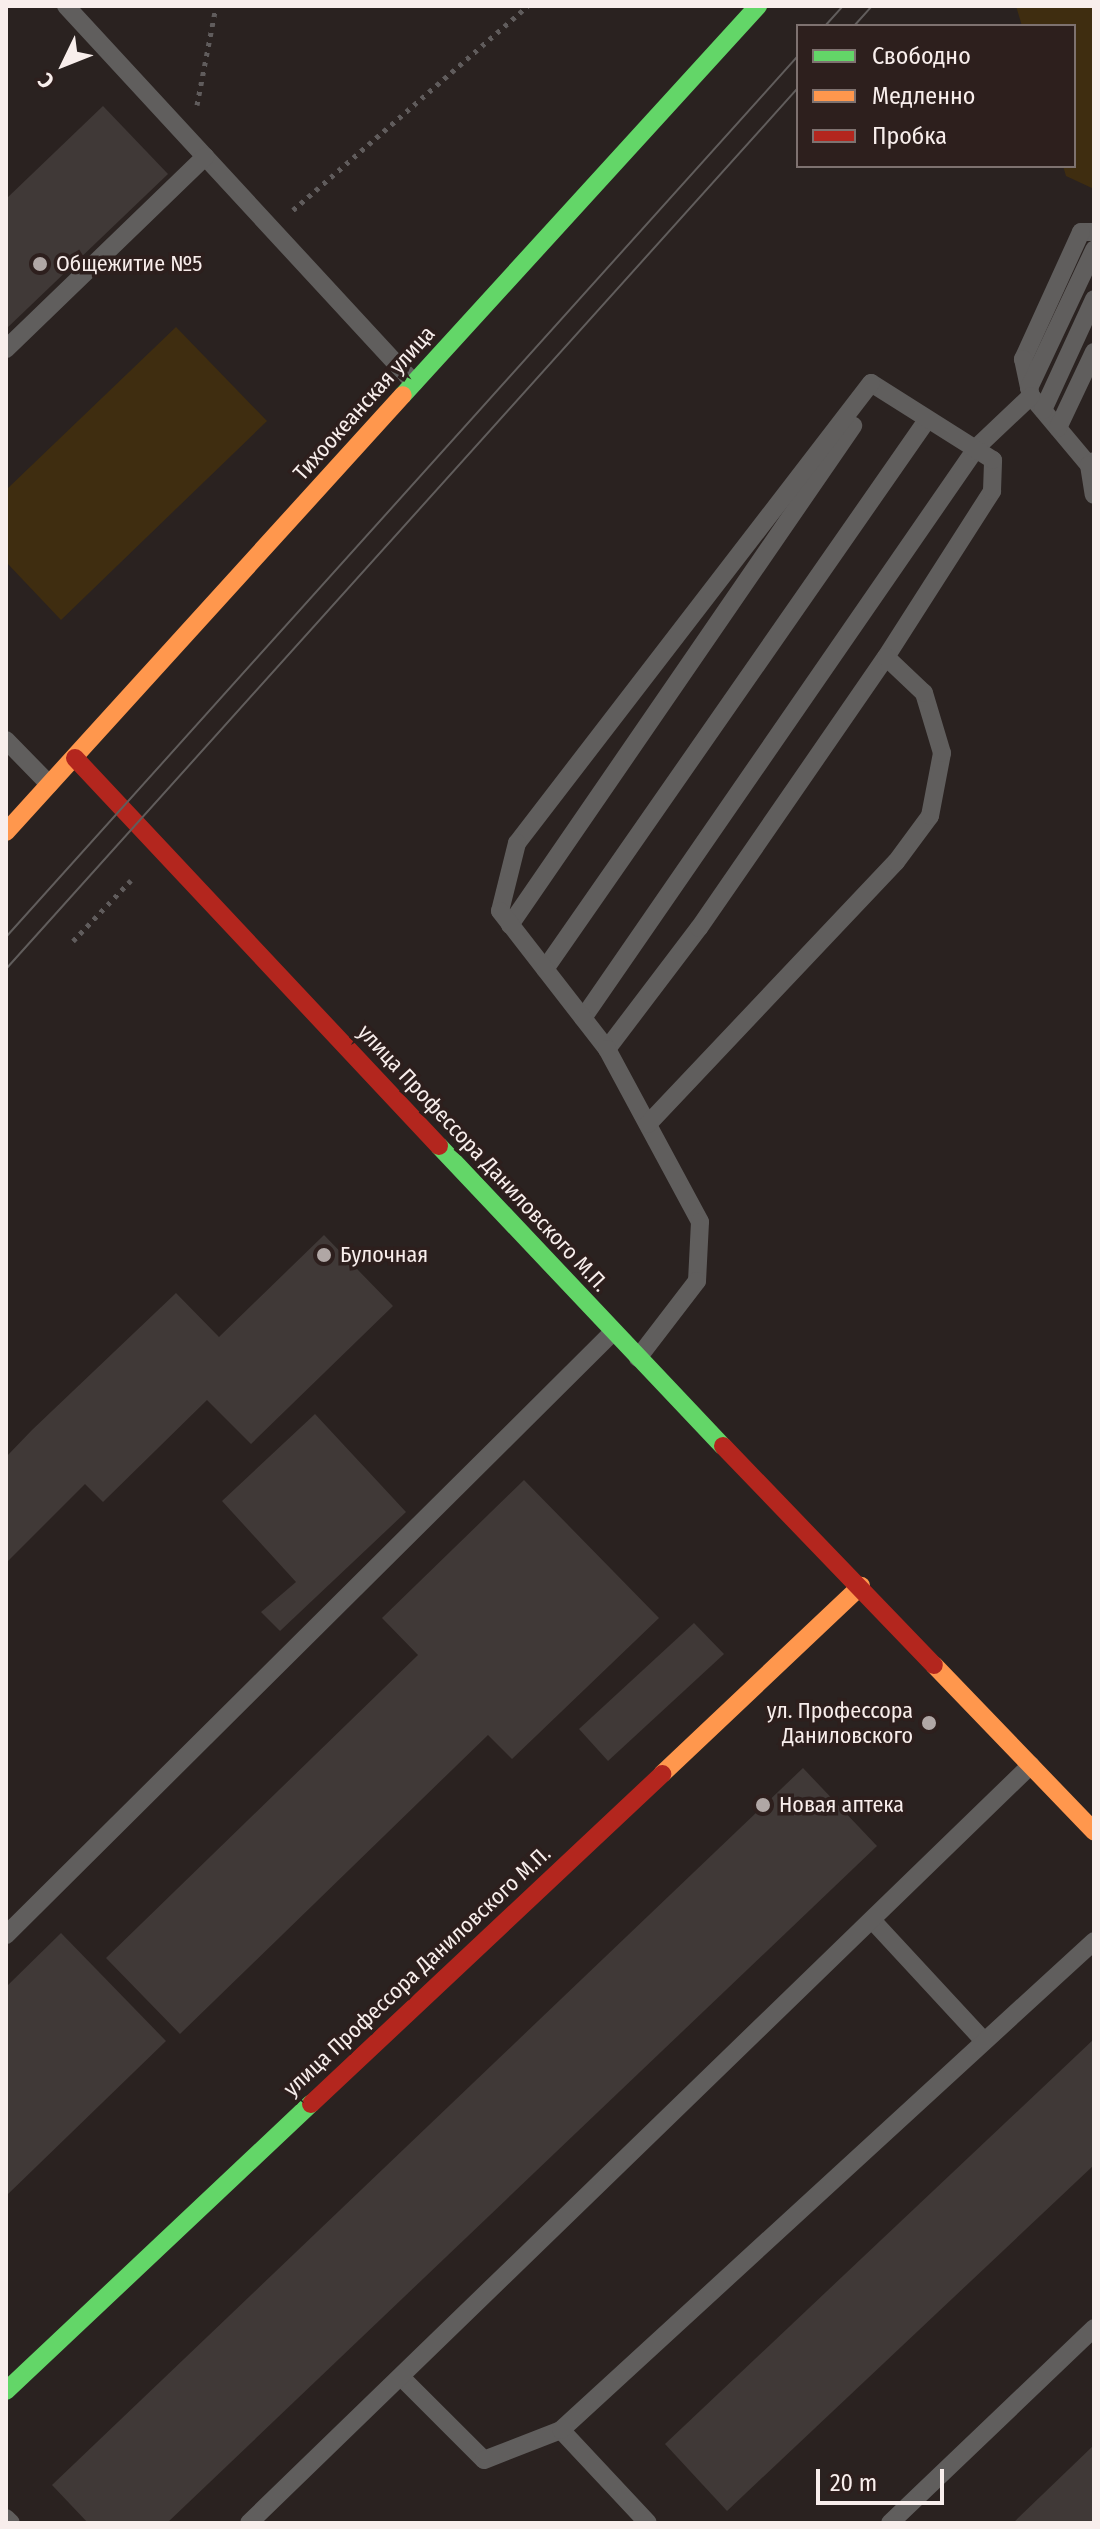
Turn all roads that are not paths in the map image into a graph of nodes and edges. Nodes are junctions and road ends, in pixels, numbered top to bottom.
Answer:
1 (66, 6) edge
2 (758, 6) edge
3 (205, 157) junction
4 (1094, 232) edge
5 (1094, 250) edge
6 (1094, 299) edge
7 (6, 349) edge
8 (1094, 352) edge
9 (414, 383) junction
10 (879, 388) junction
11 (1034, 398) junction
12 (927, 420) junction
13 (1058, 428) junction
14 (977, 447) junction
15 (1092, 475) edge
16 (886, 657) junction
17 (6, 740) edge
18 (75, 758) junction
19 (50, 784) junction
20 (6, 832) edge
21 (510, 925) junction
22 (545, 969) junction
23 (583, 1018) junction
24 (607, 1049) junction
25 (648, 1124) junction
26 (613, 1332) junction
27 (638, 1358) junction
28 (861, 1586) junction
29 (1032, 1765) junction
30 (1094, 1831) edge
31 (872, 1920) junction
32 (6, 1935) edge
33 (1094, 1941) edge
34 (984, 2041) junction
35 (1094, 2328) edge
36 (401, 2377) junction
37 (6, 2391) edge
38 (561, 2430) junction
39 (6, 2518) edge
40 (11, 2523) edge
41 (249, 2523) edge
42 (648, 2523) edge
43 (890, 2523) edge

1 - 3 lane
2 - 9 main road, Тихоокеанская улица
3 - 7 lane
3 - 9 lane
4 - 11 lane
5 - 11 lane
6 - 11 lane
8 - 13 lane
9 - 18 main road, Тихоокеанская улица
10 - 12 lane
10 - 21 lane
10 - 21 lane
11 - 13 lane
11 - 14 lane
12 - 14 lane
12 - 22 lane
13 - 15 lane
14 - 16 lane
14 - 23 lane
16 - 24 lane
16 - 25 lane
17 - 19 lane
18 - 19 main road, Тихоокеанская улица
18 - 26 main road, улица Профессора Даниловского М.П.
19 - 20 main road, Тихоокеанская улица
21 - 22 lane
22 - 23 lane
23 - 24 lane
24 - 25 lane
25 - 27 lane
26 - 27 main road, улица Профессора Даниловского М.П.
26 - 32 lane
27 - 28 main road, улица Профессора Даниловского М.П.
28 - 29 main road, улица Профессора Даниловского М.П.
28 - 37 main road, улица Профессора Даниловского М.П.
29 - 30 main road, улица Профессора Даниловского М.П.
29 - 31 lane
31 - 34 lane
31 - 36 lane
33 - 34 lane
34 - 38 lane
35 - 43 lane
36 - 38 lane
36 - 41 lane
38 - 42 lane
39 - 40 lane

